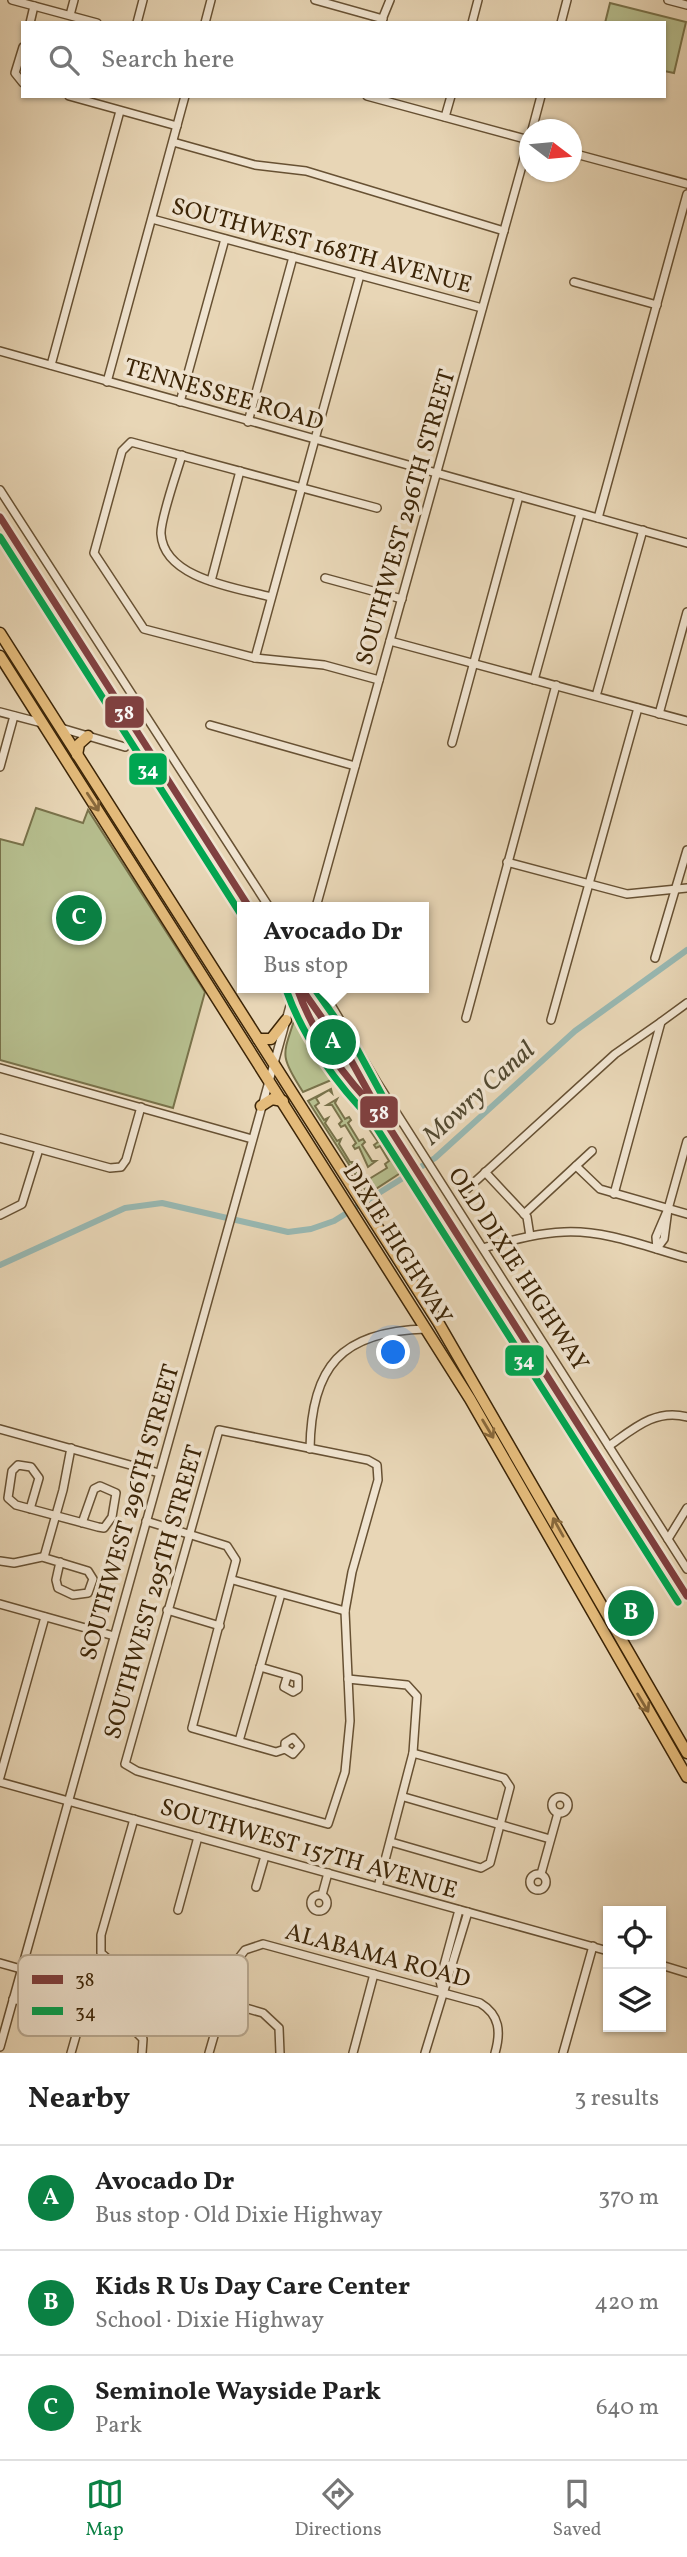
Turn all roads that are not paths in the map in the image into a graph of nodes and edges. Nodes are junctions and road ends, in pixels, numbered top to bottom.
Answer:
1 (12, 0) edge
2 (74, 0) edge
3 (143, 0) edge
4 (211, 0) edge
5 (315, 0) edge
6 (390, 0) edge
7 (478, 0) edge
8 (567, 0) edge
9 (668, 0) edge
10 (687, 5) edge
11 (34, 6) junction
12 (70, 15) junction
13 (30, 21) edge
14 (90, 21) edge
15 (138, 21) edge
16 (206, 21) edge
17 (382, 21) edge
18 (473, 21) edge
19 (562, 21) edge
20 (21, 54) edge
21 (20, 81) edge
22 (76, 98) edge
23 (184, 98) edge
24 (374, 98) edge
25 (450, 98) edge
26 (540, 98) edge
27 (120, 111) junction
28 (445, 117) junction
29 (535, 119) edge
30 (177, 126) junction
31 (519, 137) edge
32 (173, 142) junction
33 (582, 156) edge
34 (519, 176) edge
35 (687, 184) edge
36 (687, 194) edge
37 (152, 219) junction
38 (504, 230) junction
39 (226, 239) junction
40 (293, 257) junction
41 (360, 275) junction
42 (574, 282) dead end
43 (657, 305) junction
44 (482, 308) junction
45 (0, 351) edge
46 (51, 365) junction
47 (107, 382) junction
48 (180, 402) junction
49 (247, 422) junction
50 (315, 440) junction
51 (182, 455) junction
52 (240, 471) junction
53 (437, 474) junction
54 (302, 488) junction
55 (0, 490) edge
56 (519, 496) junction
57 (377, 508) dead end
58 (580, 514) junction
59 (598, 518) junction
60 (643, 530) junction
61 (687, 542) edge
62 (325, 578) dead end
63 (211, 581) junction
64 (271, 597) junction
65 (402, 599) junction
66 (687, 612) edge
67 (0, 633) edge
68 (390, 641) junction
69 (0, 656) edge
70 (256, 658) junction
71 (473, 663) junction
72 (379, 680) junction
73 (534, 680) junction
74 (555, 685) junction
75 (23, 692) junction
76 (596, 696) junction
77 (638, 708) junction
78 (0, 712) edge
79 (659, 713) junction
80 (14, 716) junction
81 (687, 722) edge
82 (42, 723) junction
83 (210, 725) dead end
84 (61, 728) junction
85 (88, 736) junction
86 (452, 743) dead end
87 (125, 747) dead end
88 (79, 758) junction
89 (355, 766) junction
90 (0, 767) edge
91 (109, 828) junction
92 (687, 850) edge
93 (507, 862) junction
94 (589, 884) junction
95 (687, 888) edge
96 (676, 890) junction
97 (165, 892) junction
98 (266, 902) edge
99 (317, 902) edge
100 (158, 905) junction
101 (655, 958) dead end
102 (213, 967) junction
103 (202, 974) junction
104 (294, 993) edge
105 (324, 993) edge
106 (687, 1003) edge
107 (466, 1017) dead end
108 (286, 1020) junction
109 (551, 1020) dead end
110 (662, 1021) junction
111 (641, 1036) junction
112 (258, 1039) junction
113 (655, 1045) junction
114 (273, 1061) junction
115 (0, 1068) edge
116 (268, 1078) junction
117 (283, 1101) junction
118 (261, 1106) junction
119 (141, 1107) junction
120 (0, 1138) edge
121 (252, 1139) junction
122 (687, 1141) edge
123 (39, 1149) junction
124 (592, 1151) dead end
125 (338, 1163) junction
126 (576, 1166) junction
127 (485, 1172) junction
128 (467, 1189) dead end
129 (614, 1194) junction
130 (668, 1209) junction
131 (524, 1214) junction
132 (687, 1214) edge
133 (0, 1215) edge
134 (530, 1236) junction
135 (483, 1248) junction
136 (657, 1249) junction
137 (687, 1258) edge
138 (384, 1259) junction
139 (438, 1322) junction
140 (426, 1329) junction
141 (482, 1394) junction
142 (687, 1417) edge
143 (0, 1429) edge
144 (609, 1446) junction
145 (71, 1448) junction
146 (310, 1449) junction
147 (159, 1473) junction
148 (30, 1508) junction
149 (687, 1508) edge
150 (56, 1516) junction
151 (146, 1521) junction
152 (82, 1523) junction
153 (188, 1536) junction
154 (668, 1539) junction
155 (554, 1544) junction
156 (44, 1557) junction
157 (0, 1561) edge
158 (60, 1562) junction
159 (687, 1569) edge
160 (233, 1580) junction
161 (281, 1594) junction
162 (0, 1604) edge
163 (601, 1605) junction
164 (167, 1610) junction
165 (345, 1611) junction
166 (45, 1617) junction
167 (597, 1623) junction
168 (220, 1626) junction
169 (114, 1636) junction
170 (260, 1667) junction
171 (287, 1676) dead end
172 (348, 1679) junction
173 (645, 1683) junction
174 (665, 1740) junction
175 (239, 1741) junction
176 (285, 1749) dead end
177 (413, 1753) junction
178 (687, 1753) edge
179 (687, 1766) edge
180 (687, 1777) edge
181 (0, 1780) edge
182 (404, 1797) junction
183 (67, 1800) junction
184 (558, 1813) dead end
185 (134, 1819) junction
186 (500, 1825) junction
187 (198, 1837) junction
188 (550, 1839) junction
189 (391, 1842) junction
190 (265, 1856) junction
191 (328, 1873) junction
192 (541, 1874) dead end
193 (256, 1887) dead end
194 (378, 1887) junction
195 (322, 1895) dead end
196 (178, 1910) dead end
197 (460, 1910) junction
198 (468, 1912) junction
199 (593, 1946) junction
200 (603, 1949) edge
201 (26, 1955) edge
202 (103, 1955) edge
203 (240, 1955) edge
204 (0, 1963) edge
205 (666, 1967) edge
206 (18, 1968) edge
207 (374, 1973) junction
208 (687, 1973) edge
209 (18, 1982) edge
210 (442, 1992) junction
211 (13, 1999) junction
212 (18, 2000) edge
213 (248, 2009) edge
214 (76, 2036) edge
215 (214, 2036) edge
216 (0, 2047) edge
217 (71, 2053) edge
218 (209, 2053) edge
219 (280, 2053) edge
220 (353, 2053) edge
221 (425, 2053) edge
222 (495, 2053) edge
223 (564, 2053) edge

1 - 11 street
2 - 12 street
3 - 15 street
4 - 16 street
5 - 17 street
6 - 17 street
7 - 18 street
8 - 19 street
9 - 10 street
11 - 12 street
11 - 13 street
12 - 14 street
20 - 21 street
22 - 27 street
23 - 30 street
24 - 28 street
25 - 28 street
26 - 29 street
27 - 30 street
27 - 46 street
28 - 31 street
30 - 32 street
32 - 37 street
32 - 38 street
33 - 35 street
34 - 38 street, SOUTHWEST 296TH STREET
36 - 43 street
37 - 39 street, SOUTHWEST 168TH AVENUE
37 - 47 street
38 - 44 street, SOUTHWEST 296TH STREET
39 - 40 street, SOUTHWEST 168TH AVENUE
39 - 48 street
40 - 41 street, SOUTHWEST 168TH AVENUE
40 - 49 street
41 - 44 street, SOUTHWEST 168TH AVENUE
41 - 50 street
42 - 43 street
43 - 59 street
44 - 53 street, SOUTHWEST 296TH STREET
45 - 46 street, TENNESSEE ROAD
46 - 47 street, TENNESSEE ROAD
47 - 48 street, TENNESSEE ROAD
48 - 49 street, TENNESSEE ROAD
49 - 50 street, TENNESSEE ROAD
50 - 53 street, TENNESSEE ROAD
50 - 54 street
51 - 52 street
51 - 63 street
51 - 70 street
52 - 54 street
52 - 63 street
53 - 56 street, TENNESSEE ROAD
53 - 65 street, SOUTHWEST 296TH STREET
54 - 57 street
54 - 64 street
55 - 98 street
56 - 58 street, TENNESSEE ROAD
56 - 71 street
58 - 59 street, TENNESSEE ROAD
58 - 73 street
59 - 60 street, TENNESSEE ROAD
60 - 61 street, TENNESSEE ROAD
60 - 76 street
62 - 65 street
63 - 64 street
64 - 70 street
65 - 68 street, SOUTHWEST 296TH STREET
66 - 79 street
67 - 84 highway
68 - 71 street
68 - 72 street, SOUTHWEST 296TH STREET
69 - 75 highway
70 - 72 street
71 - 73 street
71 - 86 street
72 - 89 street, SOUTHWEST 296TH STREET
73 - 74 street
74 - 76 street
74 - 93 street
75 - 82 highway
75 - 84 highway
76 - 77 street
77 - 79 street
77 - 94 street
78 - 80 street
79 - 81 street
80 - 82 street
80 - 90 street
82 - 88 highway
82 -> 91 highway, DIXIE HIGHWAY
83 - 89 street
84 - 85 street
84 - 88 highway
85 - 87 street
85 - 88 highway
88 - 97 highway, DIXIE HIGHWAY
89 - 99 street, SOUTHWEST 296TH STREET
91 - 97 highway
91 - 100 highway, DIXIE HIGHWAY
92 - 96 street
93 - 94 street
93 - 107 street
94 - 96 street
94 - 109 street
95 - 96 street
96 - 101 street
97 - 102 highway, DIXIE HIGHWAY
100 - 102 highway
100 - 103 highway, DIXIE HIGHWAY
102 - 112 highway, DIXIE HIGHWAY
103 - 114 highway
103 - 116 highway, DIXIE HIGHWAY
104 - 108 street, SOUTHWEST 296TH STREET
105 - 135 street, OLD DIXIE HIGHWAY
106 - 110 street
108 - 112 highway
108 - 114 street, SOUTHWEST 296TH STREET
110 - 111 street
110 - 113 street
111 - 113 street
111 - 127 street
112 - 114 highway, DIXIE HIGHWAY
113 - 129 street
114 - 116 street, SOUTHWEST 296TH STREET
114 - 125 highway, DIXIE HIGHWAY
115 - 119 street
116 - 117 highway, DIXIE HIGHWAY
116 - 118 street, SOUTHWEST 296TH STREET
116 - 125 highway
117 - 118 highway
117 - 138 highway, DIXIE HIGHWAY
118 - 121 street, SOUTHWEST 296TH STREET
119 - 121 street
119 - 123 street
120 - 123 street
121 - 147 street, SOUTHWEST 296TH STREET
122 - 130 street
123 - 133 street
124 - 126 street
125 - 139 highway, DIXIE HIGHWAY
126 - 129 street
126 - 131 street
127 - 128 street
127 - 131 street
129 - 130 street
130 - 132 street
130 - 136 street
131 - 134 street
134 - 135 street
134 - 136 street
135 - 144 street, OLD DIXIE HIGHWAY
136 - 137 street
138 - 139 highway
138 - 140 highway, DIXIE HIGHWAY
139 - 141 highway, DIXIE HIGHWAY
140 - 141 highway
140 - 146 street
140 -> 155 highway, DIXIE HIGHWAY
163 -> 141 highway, DIXIE HIGHWAY
142 - 144 street
143 - 145 street
144 - 154 street, OLD DIXIE HIGHWAY
145 - 147 street
145 - 150 street
146 - 153 street, SOUTHWEST 295TH STREET
146 - 165 street
147 - 151 street, SOUTHWEST 296TH STREET
148 - 148 street
148 - 150 street
149 - 154 street
150 - 152 street
150 - 156 street
151 - 153 street
151 - 169 street, SOUTHWEST 296TH STREET
152 - 152 street
153 - 160 street
153 - 164 street, SOUTHWEST 295TH STREET
154 - 159 street, OLD DIXIE HIGHWAY
155 - 163 highway
155 - 167 highway, DIXIE HIGHWAY
156 - 157 street
156 - 158 street
158 - 158 street
160 - 161 street
160 - 168 street
161 - 165 street
161 - 170 street
162 - 166 street
163 - 173 highway, DIXIE HIGHWAY
164 - 168 street
164 - 172 street, SOUTHWEST 295TH STREET
165 - 172 street
166 - 169 street
166 - 181 street
167 - 173 highway
167 -> 174 highway, DIXIE HIGHWAY
168 - 175 street
169 - 183 street, SOUTHWEST 296TH STREET
170 - 171 street
170 - 175 street
172 - 177 street
173 - 178 highway, DIXIE HIGHWAY
174 - 179 highway
174 - 180 highway, DIXIE HIGHWAY
175 - 176 street
177 - 182 street
177 - 186 street
181 - 183 street, SOUTHWEST 157TH AVENUE
182 - 186 street
182 - 189 street
183 - 185 street, SOUTHWEST 157TH AVENUE
183 - 201 street, SOUTHWEST 296TH STREET
184 - 188 street
185 - 187 street, SOUTHWEST 157TH AVENUE
185 - 202 street
186 - 188 street
186 - 189 street
187 - 190 street, SOUTHWEST 157TH AVENUE
187 - 196 street
188 - 192 street
189 - 194 street
190 - 191 street, SOUTHWEST 157TH AVENUE
190 - 193 street
191 - 194 street, SOUTHWEST 157TH AVENUE
191 - 195 street
194 - 197 street, SOUTHWEST 157TH AVENUE
197 - 198 street, SOUTHWEST 157TH AVENUE
197 - 210 street
198 - 199 street, SOUTHWEST 157TH AVENUE
198 - 210 street
199 - 200 street, SOUTHWEST 157TH AVENUE
199 - 223 street
203 - 207 street, ALABAMA ROAD
204 - 206 street
205 - 208 street
207 - 210 street, ALABAMA ROAD
207 - 220 street
209 - 211 street, SOUTHWEST 296TH STREET
210 - 221 street
210 - 222 street, ALABAMA ROAD
211 - 212 street
211 - 216 street, SOUTHWEST 296TH STREET
213 - 219 street
214 - 217 street
215 - 218 street

